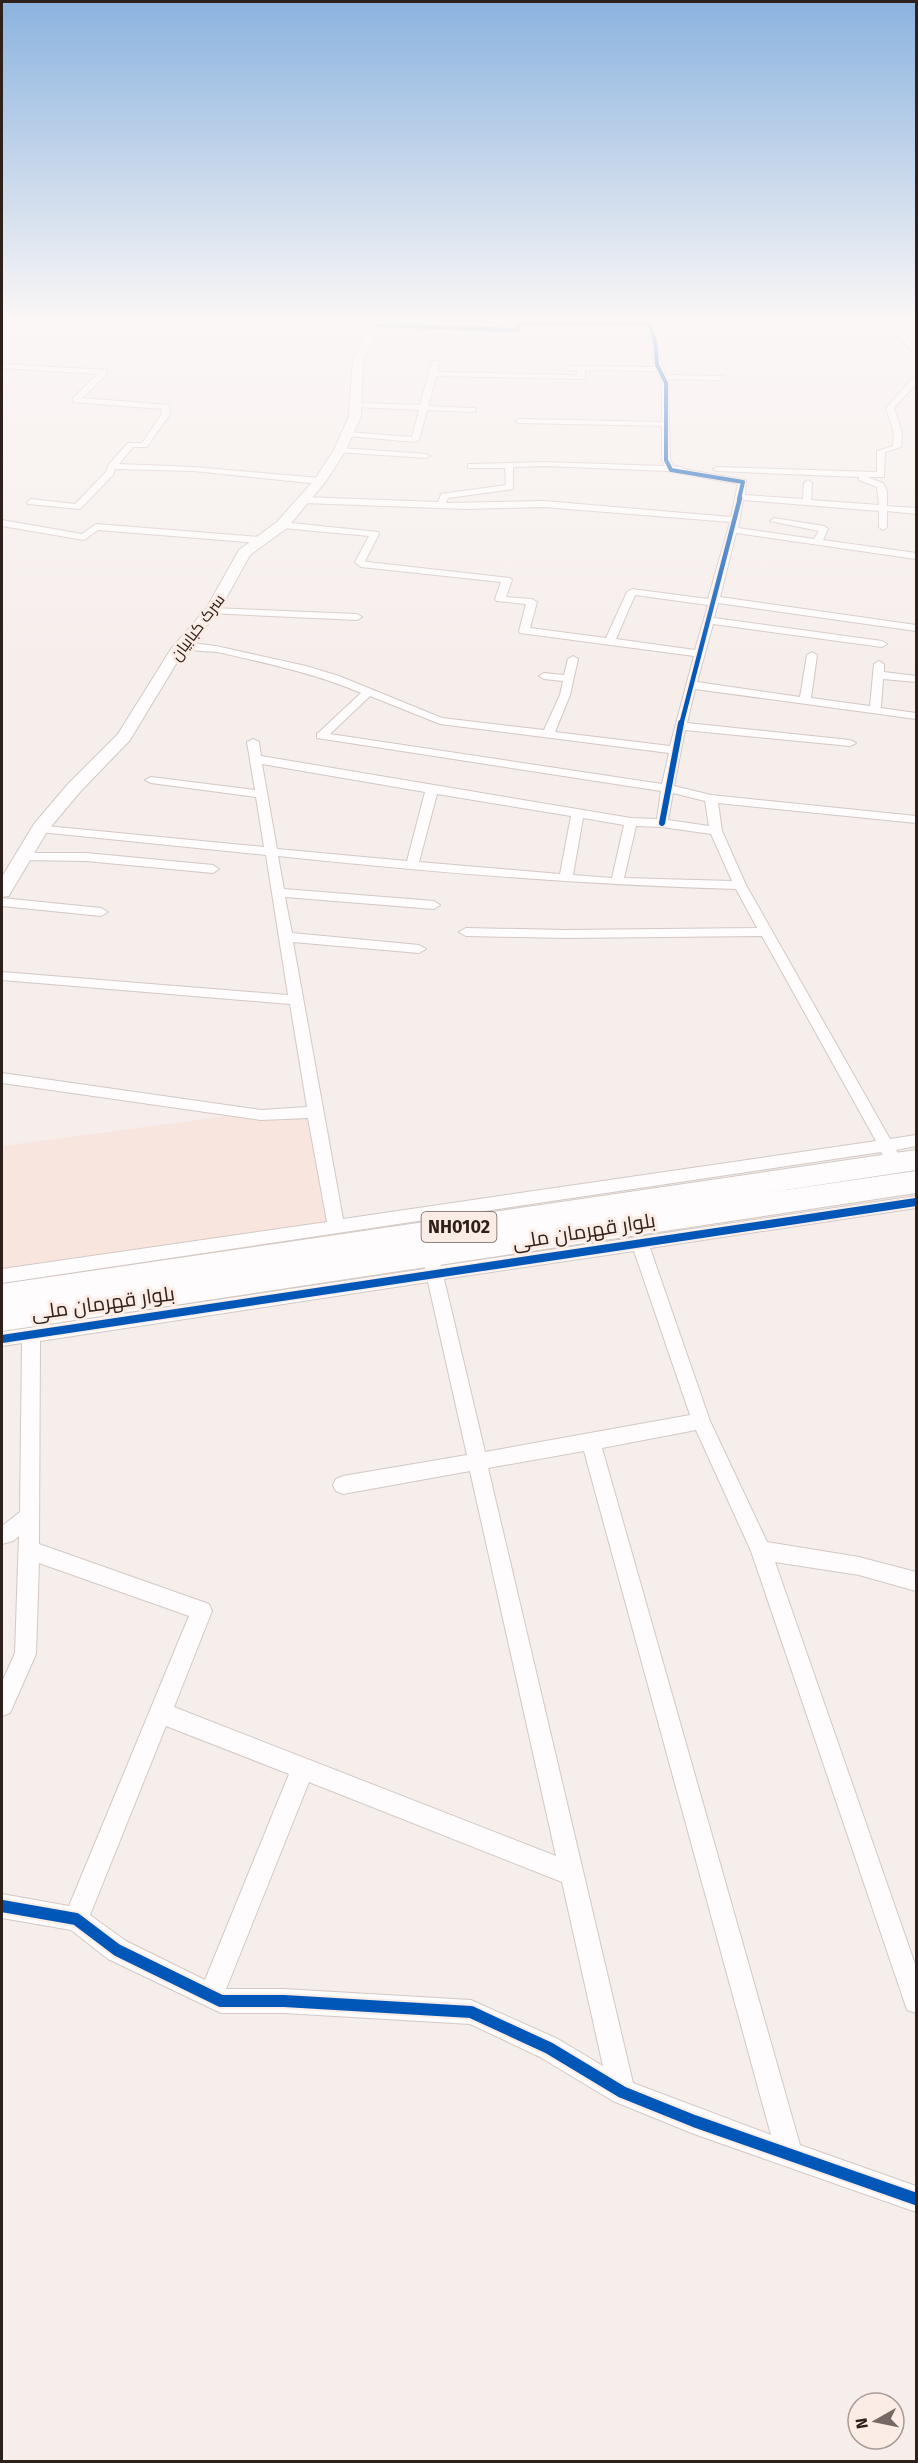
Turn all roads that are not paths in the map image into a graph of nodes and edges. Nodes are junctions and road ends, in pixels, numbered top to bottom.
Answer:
1 (149, 438) edge
2 (346, 438) edge
3 (392, 438) edge
4 (415, 438) edge
5 (666, 438) edge
6 (898, 438) edge
7 (340, 450) junction
8 (426, 456) dead end
9 (509, 465) junction
10 (112, 466) junction
11 (471, 466) dead end
12 (671, 470) junction
13 (856, 472) junction
14 (320, 481) junction
15 (808, 483) dead end
16 (740, 497) junction
17 (304, 500) junction
18 (31, 502) dead end
19 (807, 502) junction
20 (441, 505) junction
21 (883, 508) junction
22 (916, 511) edge
23 (774, 521) dead end
24 (2, 523) edge
25 (282, 525) junction
26 (735, 525) junction
27 (883, 527) dead end
28 (260, 540) junction
29 (818, 542) junction
30 (916, 556) edge
31 (713, 601) junction
32 (212, 611) junction
33 (357, 617) dead end
34 (708, 620) junction
35 (916, 628) edge
36 (610, 641) junction
37 (882, 644) dead end
38 (182, 645) junction
39 (699, 654) junction
40 (812, 655) dead end
41 (573, 659) dead end
42 (544, 676) dead end
43 (570, 679) junction
44 (916, 679) edge
45 (692, 685) junction
46 (368, 692) junction
47 (805, 702) junction
48 (875, 711) junction
49 (916, 716) edge
50 (682, 726) junction
51 (548, 734) junction
52 (254, 742) dead end
53 (850, 744) dead end
54 (676, 750) junction
55 (256, 759) junction
56 (151, 780) dead end
57 (667, 788) junction
58 (432, 790) junction
59 (262, 794) junction
60 (711, 799) junction
61 (578, 812) junction
62 (916, 819) edge
63 (632, 822) junction
64 (662, 823) junction
65 (40, 828) junction
66 (716, 831) junction
67 (273, 851) junction
68 (23, 857) junction
69 (412, 866) junction
70 (213, 869) dead end
71 (566, 877) junction
72 (617, 882) junction
73 (740, 885) junction
74 (2, 892) edge
75 (280, 893) junction
76 (2, 902) edge
77 (434, 905) dead end
78 (101, 912) dead end
79 (466, 932) dead end
80 (767, 932) junction
81 (287, 937) junction
82 (419, 949) dead end
83 (2, 976) edge
84 (298, 1000) junction
85 (2, 1078) edge
86 (315, 1112) junction
87 (916, 1141) edge
88 (906, 1172) edge
89 (336, 1227) junction
90 (640, 1243) junction
91 (428, 1244) junction
92 (2, 1276) edge
93 (2, 1296) edge
94 (2, 1318) edge
95 (31, 1334) junction
96 (2, 1339) edge
97 (701, 1421) junction
98 (591, 1443) junction
99 (477, 1460) junction
100 (343, 1485) dead end
101 (30, 1516) junction
102 (2, 1535) edge
103 (29, 1550) junction
104 (761, 1550) junction
105 (916, 1581) edge
106 (2, 1705) edge
107 (161, 1713) junction
108 (303, 1768) junction
109 (572, 1874) junction
110 (2, 1906) edge
111 (76, 1919) junction
112 (211, 1996) junction
113 (916, 2001) edge
114 (622, 2092) junction
115 (790, 2155) junction
116 (916, 2199) edge

1 - 10 street
2 - 7 street, سرک کبابیان
3 - 4 street
5 - 12 street
6 - 13 street
7 - 8 street
7 - 14 street, سرک کبابیان
9 - 11 street
9 - 12 street
9 - 20 street
10 - 14 street
10 - 18 street
12 - 13 street
12 - 16 street
13 - 21 street
14 - 17 street, سرک کبابیان
15 - 19 street
16 - 19 street
16 - 26 street
17 - 20 street
17 - 25 street, سرک کبابیان
19 - 21 street
20 - 26 street
21 - 22 street
21 - 27 street
23 - 29 street
24 - 28 street
25 - 28 street, سرک کبابیان
25 - 36 street
26 - 29 street
26 - 31 street
28 - 32 street, سرک کبابیان
29 - 30 street
31 - 34 street
31 - 35 street
31 - 36 street
32 - 33 street
32 - 38 street, سرک کبابیان
34 - 37 street
34 - 39 street
36 - 39 street
38 - 46 street
38 - 65 street, سرک کبابیان
39 - 45 street
40 - 47 street
41 - 43 street
42 - 43 street
43 - 51 street
44 - 48 street
45 - 47 street
45 - 50 street
46 - 51 street
46 - 57 street
47 - 48 street
48 - 49 street
50 - 53 street
50 - 54 street
51 - 54 street
52 - 55 street
54 - 57 street
55 - 58 street
55 - 59 street
56 - 59 street
57 - 60 street
57 - 64 street
58 - 61 street
58 - 69 street
59 - 67 street
60 - 62 street
60 - 66 street
61 - 63 street
61 - 71 street
63 - 64 street
63 - 72 street
64 - 66 street
65 - 67 street
65 - 68 street, سرک کبابیان
66 - 73 street
67 - 69 street
67 - 75 street
68 - 70 street
68 - 74 street, سرک کبابیان
69 - 71 street
71 - 72 street
72 - 73 street
73 - 80 street
75 - 77 street
75 - 81 street
76 - 78 street
79 - 80 street
80 - 88 street
81 - 82 street
81 - 84 street
83 - 84 street
84 - 86 street
85 - 86 street
86 - 89 street
87 - 88 street
88 - 90 street
88 - 91 highway, بلوار قهرمان ملی / NH0102
88 - 91 street
89 - 91 street
89 - 92 street
90 - 91 street
90 - 97 street
91 - 93 highway, بلوار قهرمان ملی / NH0102
91 - 94 highway, بلوار قهرمان ملی / NH0102
91 - 95 street
91 - 99 street
95 - 96 street
95 - 101 street
97 - 98 street
97 - 104 street
98 - 99 street
98 - 115 street
99 - 100 street
99 - 109 street
101 - 102 street
101 - 103 street
103 - 106 street
103 - 107 street
104 - 105 street
104 - 113 street
107 - 108 street
107 - 111 street
108 - 109 street
108 - 112 street
109 - 114 street
110 - 111 street
111 - 112 street
112 - 114 street
114 - 115 street
115 - 116 street

